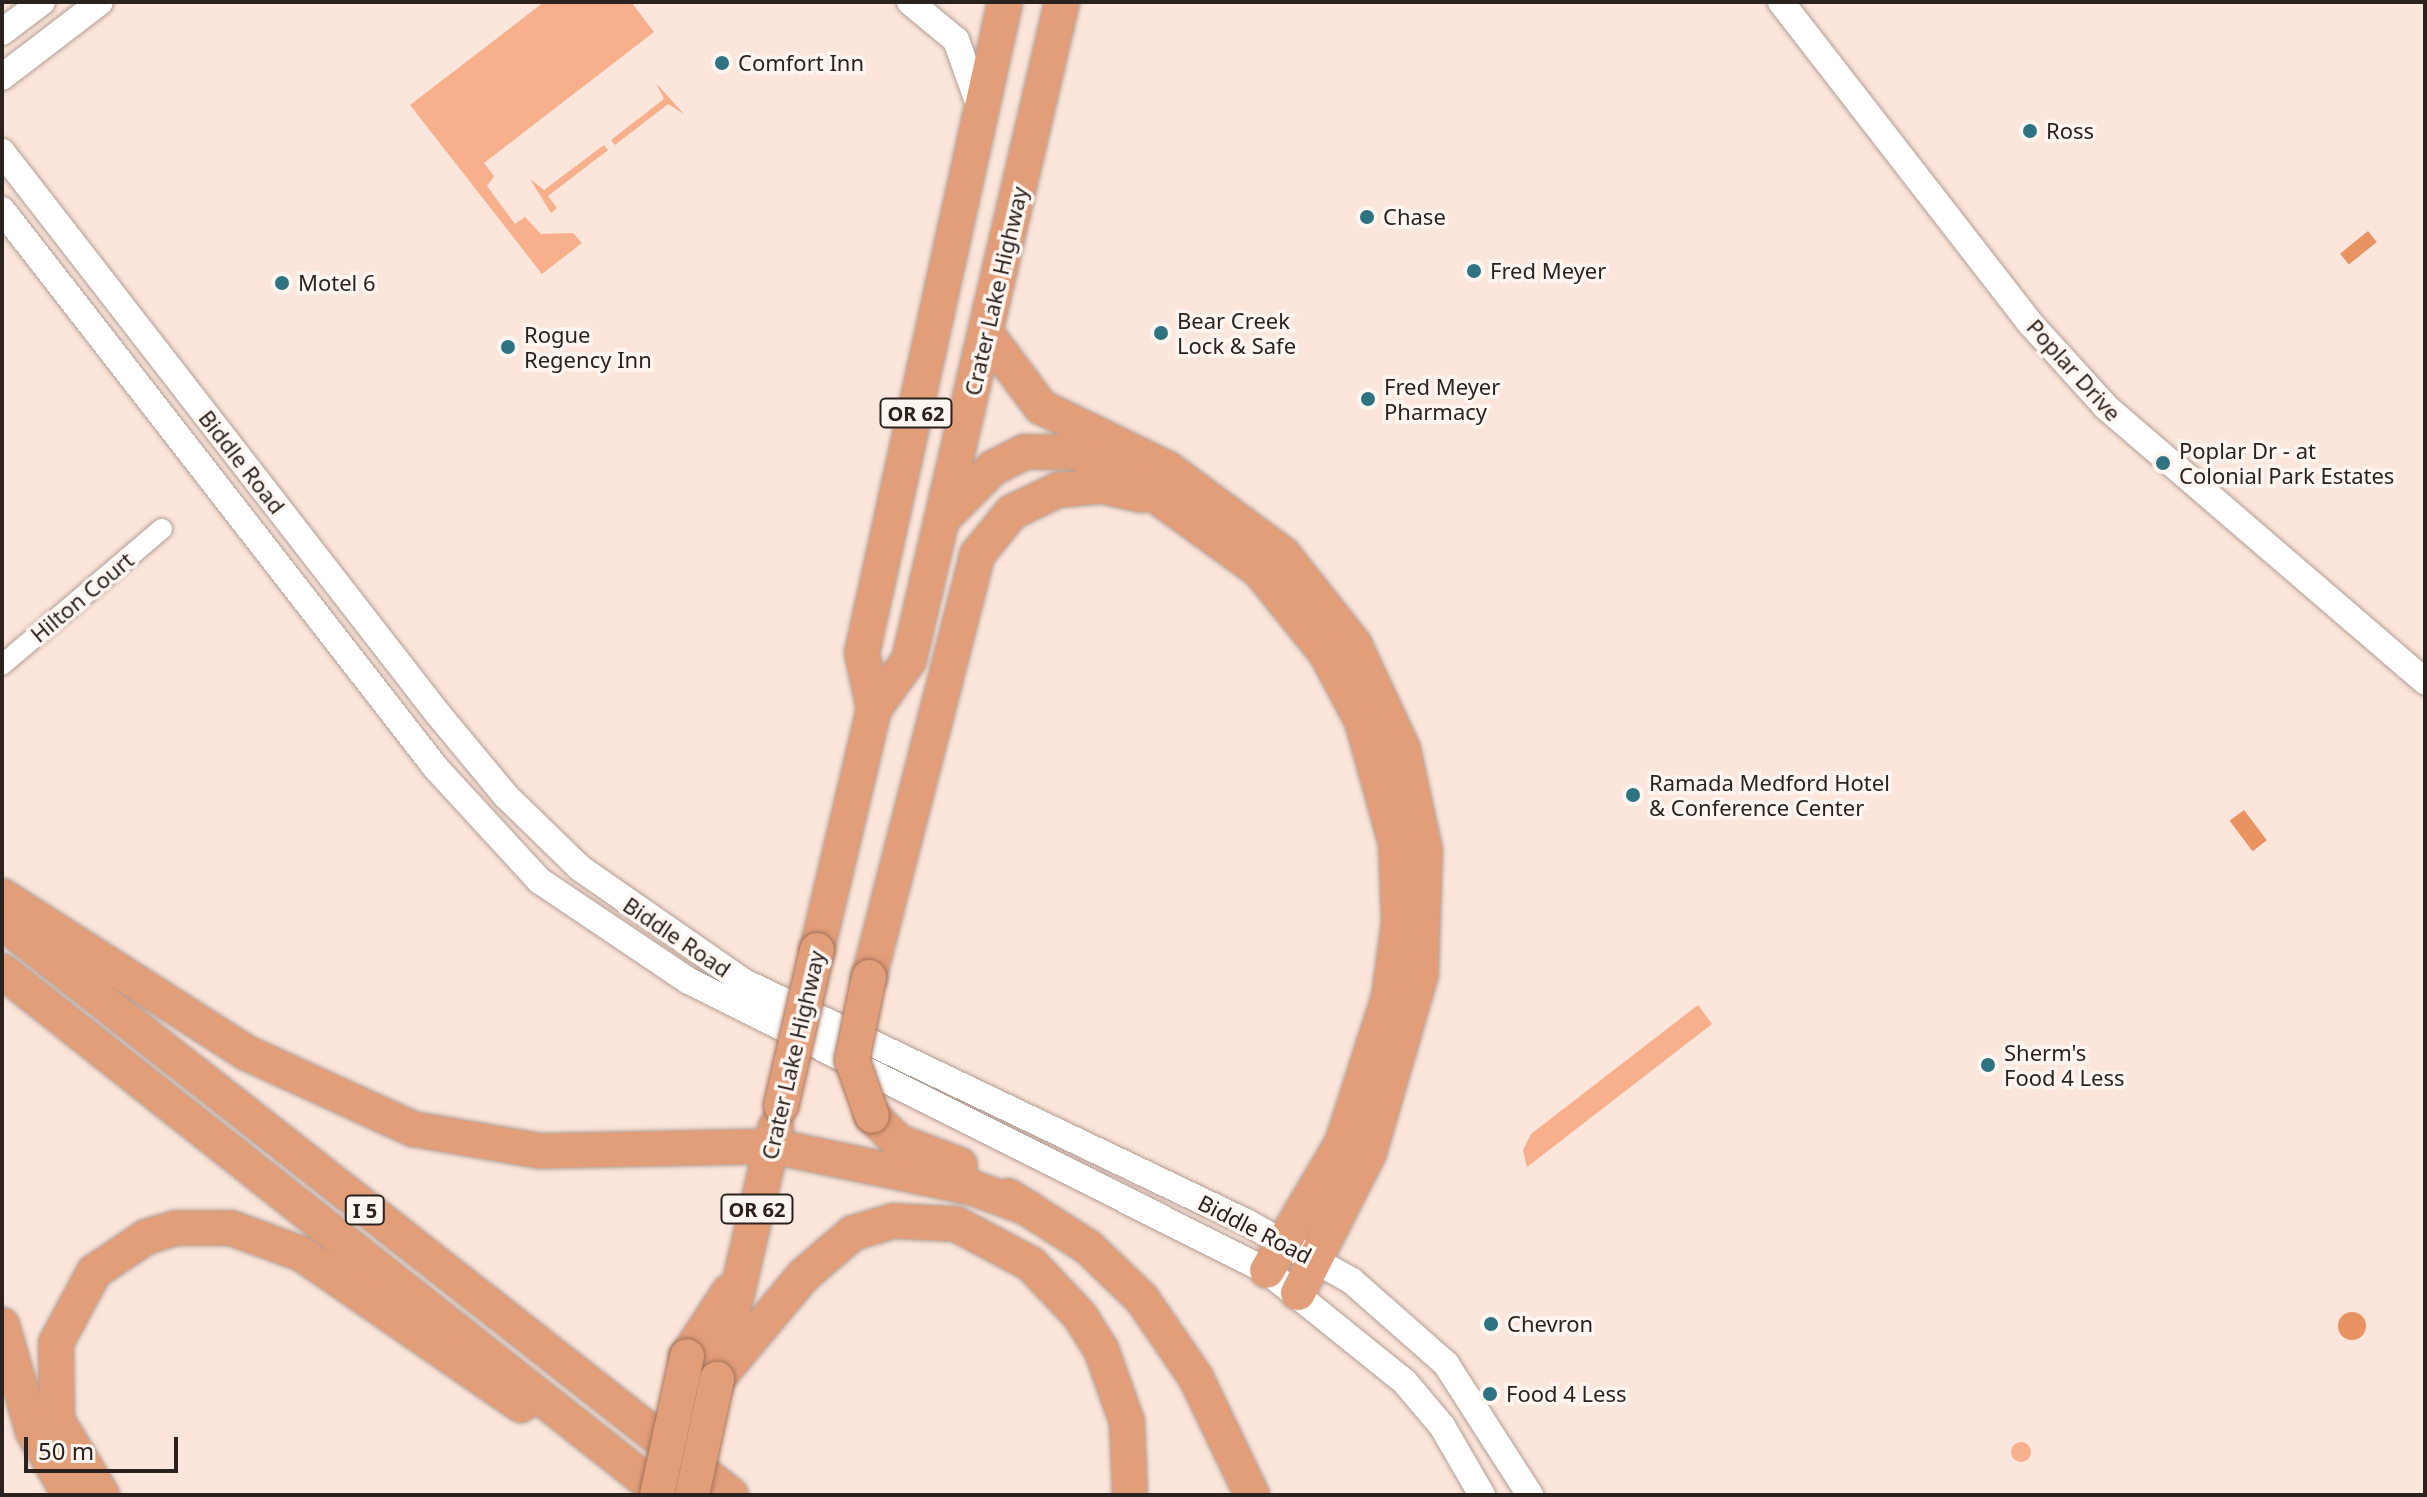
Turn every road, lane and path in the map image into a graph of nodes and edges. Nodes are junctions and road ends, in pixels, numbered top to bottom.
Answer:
1 (42, 2) edge
2 (100, 2) edge
3 (910, 2) edge
4 (1005, 2) edge
5 (1062, 2) edge
6 (1781, 2) edge
7 (2, 32) edge
8 (2, 77) edge
9 (982, 116) junction
10 (2, 152) edge
11 (2, 210) edge
12 (986, 333) junction
13 (1175, 506) junction
14 (943, 518) junction
15 (162, 529) dead end
16 (2, 665) edge
17 (2425, 681) edge
18 (874, 709) junction
19 (2, 896) edge
20 (2, 922) edge
21 (2, 971) edge
22 (772, 1146) junction
23 (1028, 1208) junction
24 (1286, 1242) junction
25 (1318, 1261) junction
26 (1267, 1271) junction
27 (743, 1272) junction
28 (1298, 1293) junction
29 (2, 1325) edge
30 (717, 1379) junction
31 (609, 1452) junction
32 (70, 1495) edge
33 (102, 1495) edge
34 (657, 1495) edge
35 (664, 1495) edge
36 (692, 1495) edge
37 (731, 1495) edge
38 (1130, 1495) edge
39 (1252, 1495) edge
40 (1482, 1495) edge
41 (1530, 1495) edge

1 - 7 main road
2 - 8 main road
3 - 9 main road
4 - 9 highway, Crater Lake Highway / OR 62
5 - 12 highway, Crater Lake Highway / OR 62
6 - 17 main road, Poplar Drive
9 - 18 highway, Crater Lake Highway / OR 62
10 - 24 main road, Biddle Road
11 - 26 main road, Biddle Road
12 - 14 highway, Crater Lake Highway / OR 62
12 - 25 highway
13 - 14 highway
13 - 23 highway, bridge
13 - 24 highway
14 - 18 highway, Crater Lake Highway / OR 62
15 - 16 street, Hilton Court
18 - 22 highway, Crater Lake Highway / OR 62, bridge
19 - 22 highway
20 - 37 highway, I 5
21 - 31 highway, I 5
22 - 23 highway
22 - 27 highway, Crater Lake Highway / OR 62
23 - 39 highway
24 - 25 main road, Biddle Road
24 - 26 highway
25 - 28 highway
25 - 41 main road, Biddle Road
26 - 28 main road, Biddle Road
27 - 30 highway, Crater Lake Highway / OR 62
27 - 34 highway, bridge
28 - 40 main road, Biddle Road
29 - 32 highway
30 - 36 highway, Crater Lake Highway / OR 62, bridge
30 - 38 highway
31 - 33 highway
31 - 35 highway, I 5

